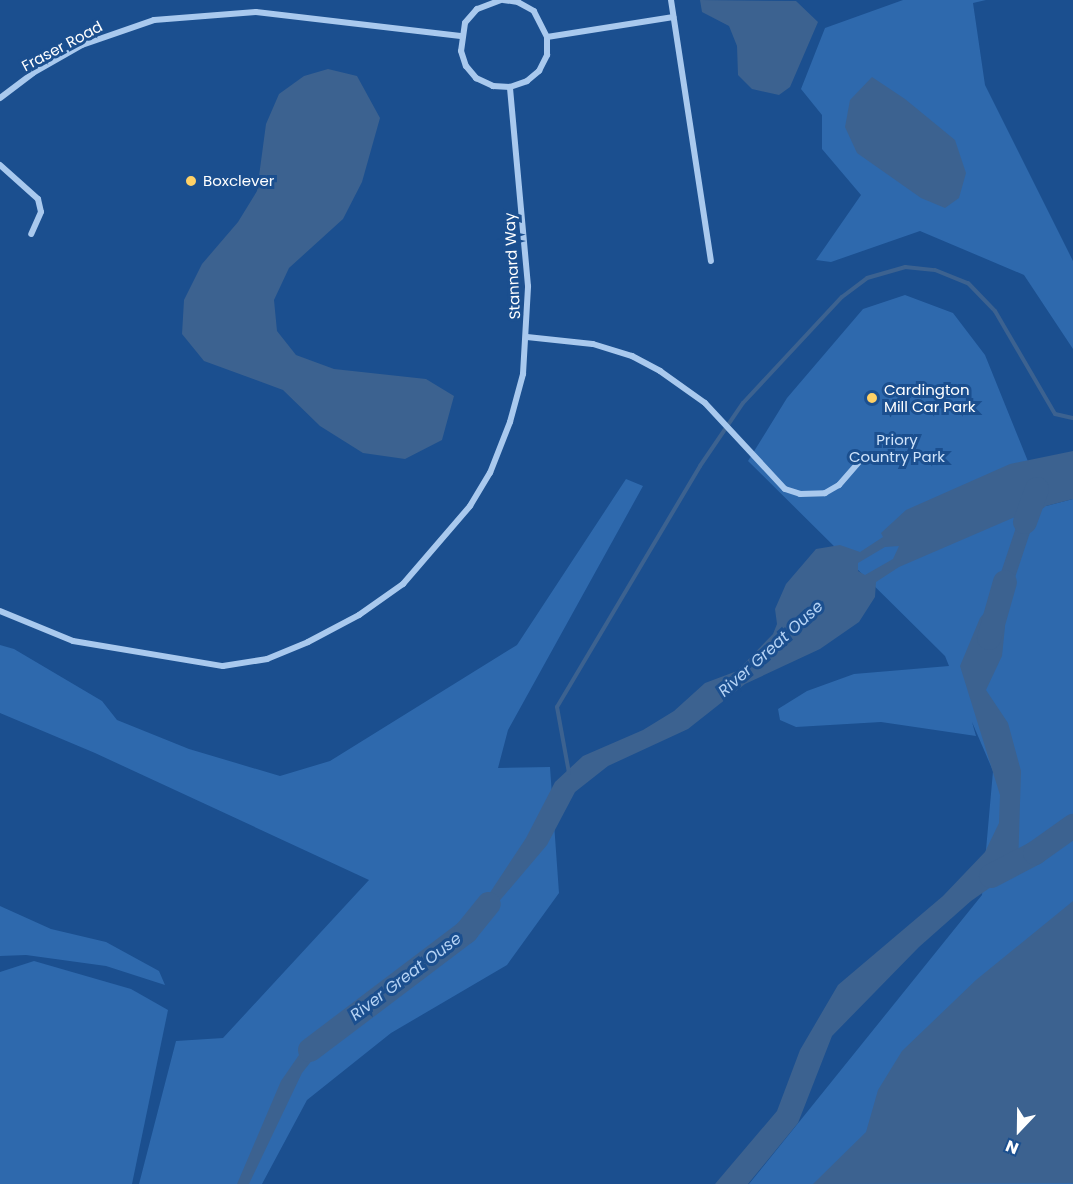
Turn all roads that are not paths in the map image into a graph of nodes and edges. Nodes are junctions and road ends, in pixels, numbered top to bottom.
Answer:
1 (502, 0) edge
2 (671, 0) edge
3 (518, 1) edge
4 (673, 17) junction
5 (461, 36) junction
6 (548, 37) junction
7 (510, 87) junction
8 (0, 98) edge
9 (0, 165) edge
10 (31, 234) dead end
11 (711, 261) dead end
12 (527, 337) junction
13 (860, 461) dead end
14 (0, 611) edge

1 - 3 street
1 - 5 street
2 - 4 street
3 - 6 street
4 - 6 street
4 - 11 street
5 - 7 street
5 - 8 street, Fraser Road
6 - 7 street
7 - 12 street, Stannard Way
9 - 10 street
12 - 13 street
12 - 14 street, Stannard Way

